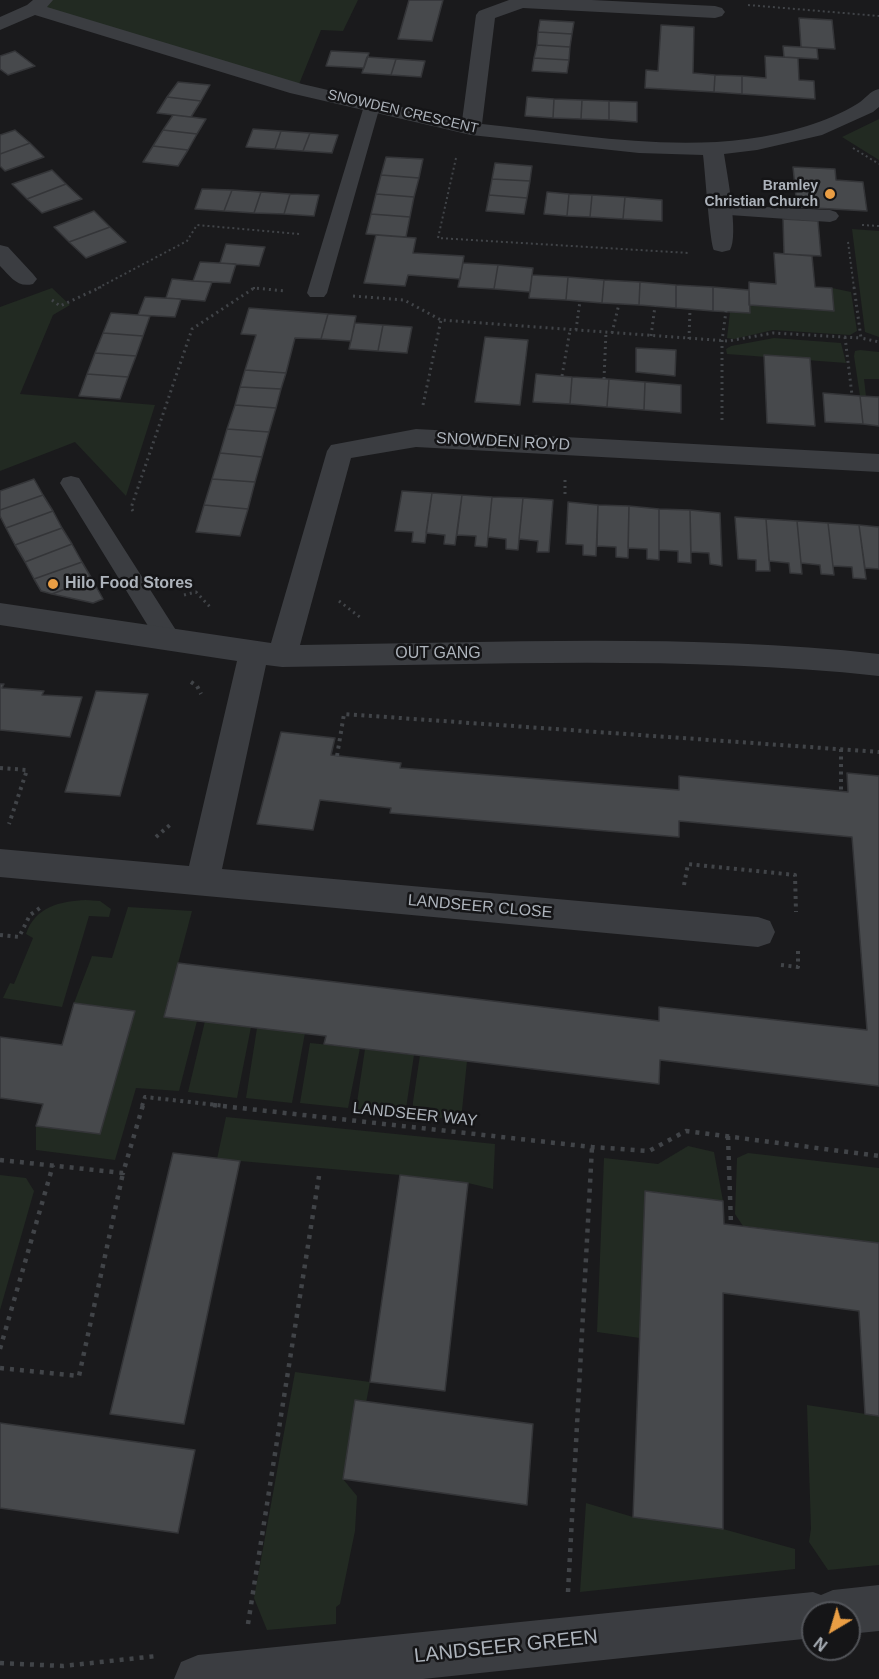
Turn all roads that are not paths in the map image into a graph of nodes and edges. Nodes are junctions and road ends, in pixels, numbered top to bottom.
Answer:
1 (39, 5) edge
2 (715, 12) dead end
3 (0, 24) edge
4 (879, 95) edge
5 (372, 106) junction
6 (471, 129) junction
7 (713, 149) junction
8 (721, 210) junction
9 (830, 216) dead end
10 (722, 245) road end
11 (2, 258) edge
12 (25, 279) road end
13 (317, 293) road end
14 (879, 463) edge
15 (71, 483) dead end
16 (0, 614) edge
17 (170, 641) junction
18 (268, 654) junction
19 (879, 665) edge
20 (0, 863) edge
21 (202, 882) junction
22 (758, 932) dead end
23 (879, 1608) edge
24 (861, 1610) edge
25 (801, 1616) edge
26 (182, 1667) edge

1 - 3 street
1 - 5 street, SNOWDEN CRESCENT
2 - 6 street
4 - 7 street, SNOWDEN CRESCENT
5 - 6 street, SNOWDEN CRESCENT
5 - 13 lane
6 - 7 street, SNOWDEN CRESCENT
7 - 8 street
8 - 9 lane
8 - 10 street
11 - 12 street
14 - 18 street, SNOWDEN ROYD
15 - 17 lane
16 - 17 street, OUT GANG
17 - 18 street, OUT GANG
18 - 19 street, OUT GANG
18 - 21 street
20 - 21 street, LANDSEER CLOSE
21 - 22 street, LANDSEER CLOSE
23 - 24 street
25 - 26 street, LANDSEER GREEN

